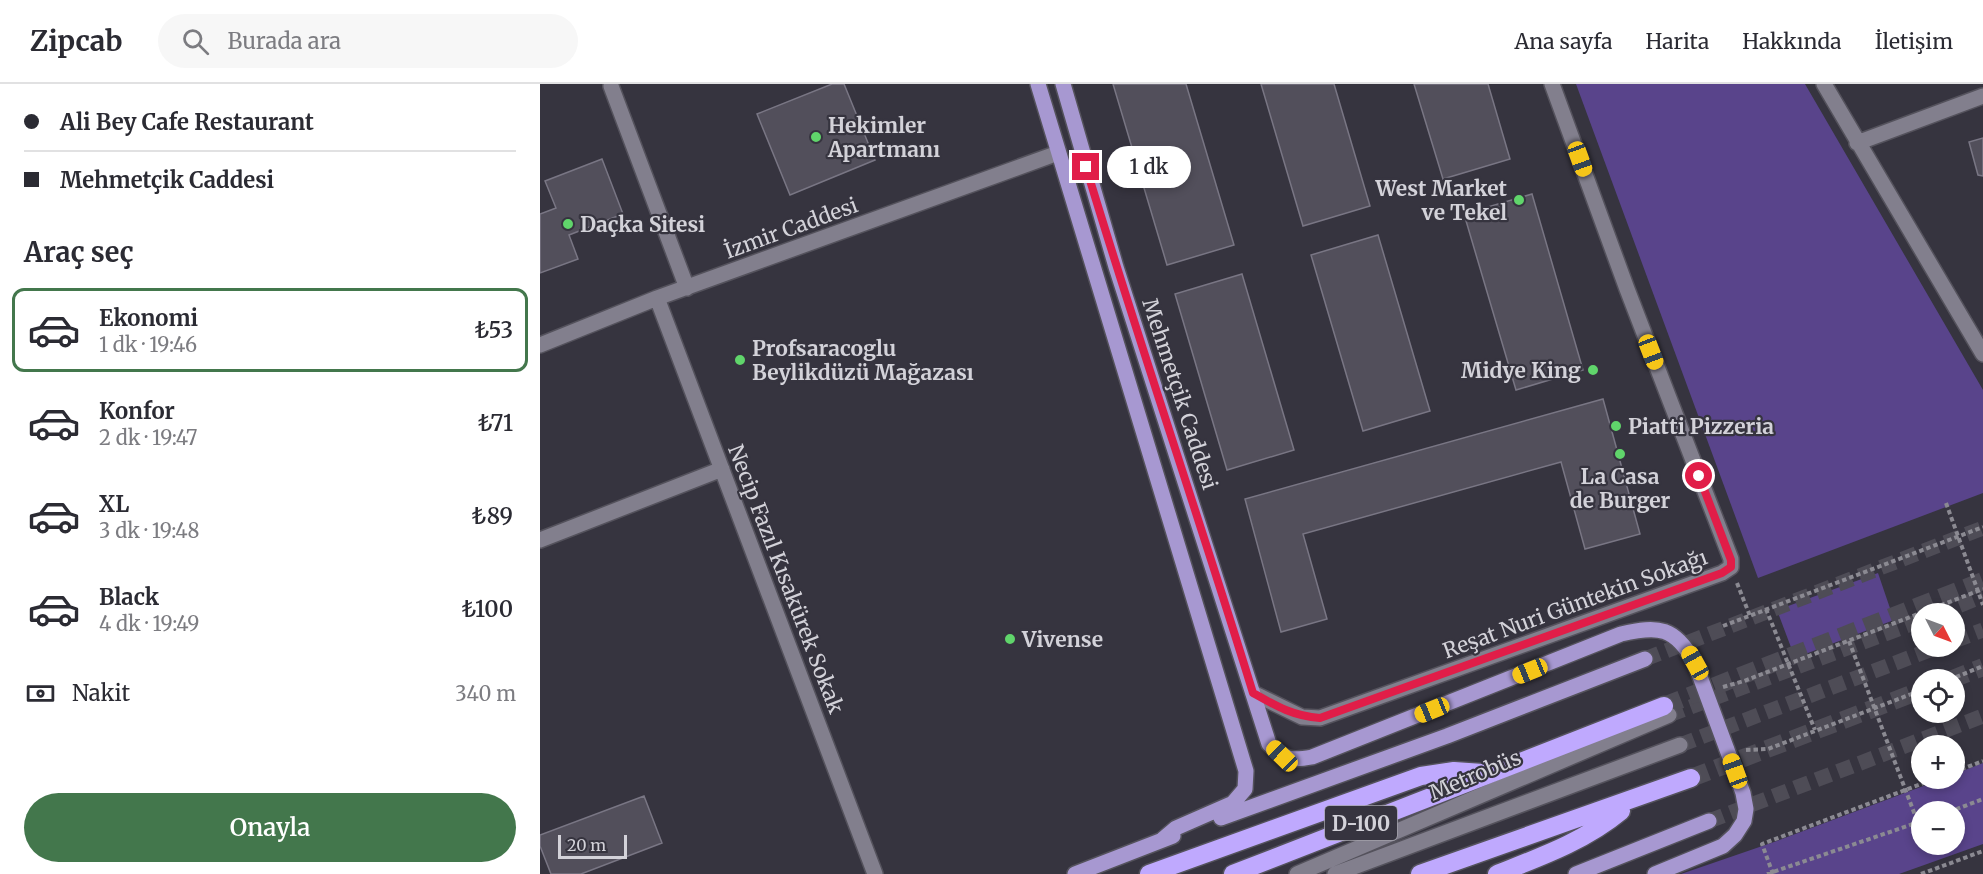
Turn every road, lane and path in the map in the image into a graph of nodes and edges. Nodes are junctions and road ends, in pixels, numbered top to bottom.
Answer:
1 (1038, 84) edge
2 (1063, 84) edge
3 (1552, 84) edge
4 (1824, 84) edge
5 (611, 86) dead end
6 (1983, 96) edge
7 (1857, 143) junction
8 (1080, 147) junction
9 (1058, 153) junction
10 (687, 288) junction
11 (657, 298) junction
12 (540, 345) edge
13 (1983, 354) edge
14 (722, 469) junction
15 (1946, 502) dead end
16 (1983, 527) edge
17 (1959, 537) junction
18 (540, 540) edge
19 (1731, 567) junction
20 (1980, 590) edge
21 (1983, 605) edge
22 (1766, 609) junction
23 (1750, 616) junction
24 (1724, 626) dead end
25 (1849, 641) junction
26 (1645, 659) tunnel mouth
27 (1789, 664) junction
28 (1983, 666) edge
29 (1965, 673) edge
30 (1744, 681) dead end
31 (1253, 693) junction
32 (1911, 694) edge
33 (1875, 708) junction
34 (1667, 711) joint
35 (1815, 730) junction
36 (1680, 745) tunnel mouth
37 (1728, 750) junction
38 (1983, 761) edge
39 (1965, 768) edge
40 (1491, 774) junction
41 (1691, 778) tunnel mouth
42 (1911, 788) edge
43 (1906, 790) junction
44 (1983, 799) edge
45 (1634, 800) junction
46 (1911, 801) edge
47 (1965, 806) edge
48 (1709, 821) tunnel mouth
49 (1911, 825) edge
50 (1163, 839) junction
51 (1983, 851) edge
52 (1773, 873) edge
53 (875, 874) edge
54 (1075, 874) edge
55 (1149, 874) edge
56 (1233, 874) edge
57 (1297, 874) edge
58 (1335, 874) edge
59 (1420, 874) edge
60 (1497, 874) edge
61 (1576, 874) edge
62 (1655, 874) edge
63 (1767, 874) edge
64 (1921, 874) edge

1 - 9 main road
2 - 8 main road, Mehmetçik Caddesi
3 - 19 street, Reşat Nuri Güntekin Sokağı
4 - 7 street
5 - 10 street
6 - 7 street
7 - 13 street
8 - 9 main road
8 - 31 main road, Mehmetçik Caddesi
9 - 10 street, İzmir Caddesi
9 - 50 main road
10 - 11 street, İzmir Caddesi
11 - 12 street, İzmir Caddesi
11 - 14 street, Necip Fazıl Kısakürek Sokak
14 - 18 street
14 - 53 street, Necip Fazıl Kısakürek Sokak
15 - 17 path
16 - 17 path
17 - 20 path
17 - 22 path
19 - 23 path
19 - 31 street, Reşat Nuri Güntekin Sokağı
20 - 21 path
20 - 25 path
22 - 23 path
22 - 27 path
23 - 24 path
25 - 27 path
25 - 33 path
26 - 50 main road
27 - 30 path
27 - 35 path
28 - 29 path
31 - 37 main road, Mehmetçik Caddesi
32 - 33 path
33 - 35 path
33 - 43 path
34 - 40 highway, D-100
34 - 57 street, Metrobüs
35 - 37 path
36 - 58 street, Metrobüs
37 - 62 main road, Mehmetçik Caddesi
38 - 39 path
40 - 55 highway
40 - 56 highway, D-100
41 - 45 highway
42 - 43 path
43 - 46 path
43 - 52 path
44 - 47 path
45 - 59 highway
45 - 60 highway
48 - 61 main road
49 - 52 path
50 - 54 main road
51 - 64 path
52 - 63 path

